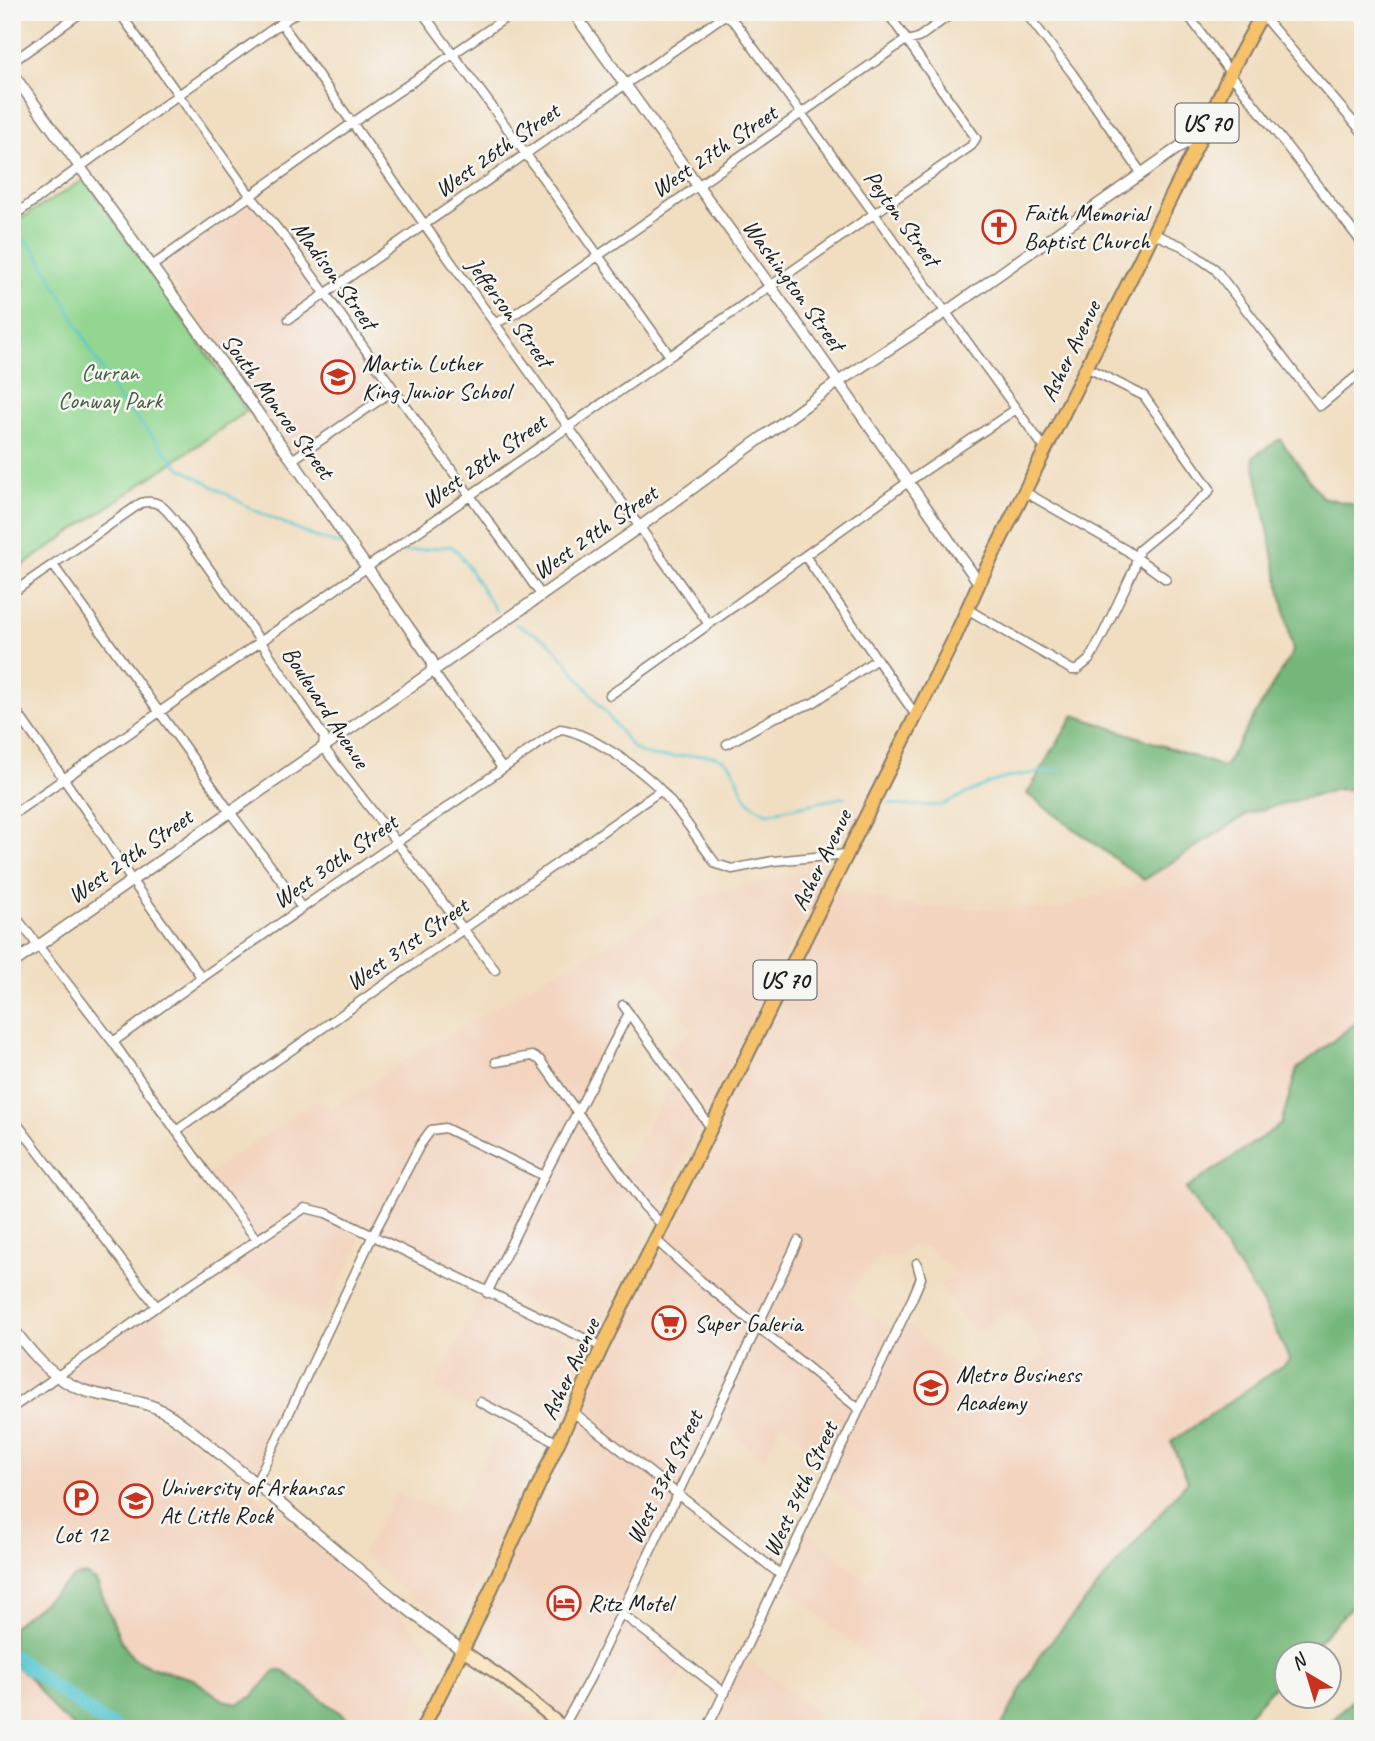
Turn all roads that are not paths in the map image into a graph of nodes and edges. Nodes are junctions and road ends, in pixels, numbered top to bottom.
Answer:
1 (82, 12) edge
2 (119, 12) edge
3 (297, 12) edge
4 (422, 12) edge
5 (514, 12) edge
6 (573, 12) edge
7 (887, 12) edge
8 (954, 12) edge
9 (1025, 12) edge
10 (1186, 12) edge
11 (726, 13) edge
12 (1262, 14) edge
13 (281, 23) junction
14 (907, 40) junction
15 (454, 54) junction
16 (12, 62) edge
17 (12, 73) edge
18 (1230, 73) junction
19 (625, 86) junction
20 (179, 95) junction
21 (802, 114) junction
22 (1359, 122) edge
23 (351, 124) junction
24 (1363, 134) edge
25 (1202, 135) junction
26 (525, 153) junction
27 (81, 168) junction
28 (1142, 174) junction
29 (696, 186) junction
30 (250, 195) junction
31 (874, 213) junction
32 (12, 217) edge
33 (424, 224) junction
34 (1152, 233) junction
35 (1363, 244) edge
36 (598, 255) junction
37 (152, 266) junction
38 (769, 286) junction
39 (325, 294) junction
40 (946, 312) junction
41 (289, 320) dead end
42 (495, 323) junction
43 (670, 356) junction
44 (1086, 367) junction
45 (1363, 372) edge
46 (838, 382) junction
47 (394, 390) junction
48 (1016, 408) junction
49 (568, 426) junction
50 (1046, 450) junction
51 (292, 460) junction
52 (908, 482) junction
53 (1025, 492) junction
54 (470, 495) junction
55 (641, 526) junction
56 (805, 556) junction
57 (1136, 556) junction
58 (53, 565) junction
59 (367, 566) junction
60 (1166, 579) dead end
61 (979, 583) junction
62 (12, 593) edge
63 (542, 596) junction
64 (967, 609) junction
65 (708, 623) junction
66 (261, 642) junction
67 (877, 659) junction
68 (432, 670) junction
69 (610, 695) dead end
70 (12, 705) edge
71 (160, 713) junction
72 (915, 714) junction
73 (727, 744) dead end
74 (323, 747) junction
75 (502, 768) junction
76 (64, 779) junction
77 (660, 791) junction
78 (230, 812) junction
79 (12, 815) edge
80 (397, 841) junction
81 (847, 854) junction
82 (132, 881) junction
83 (302, 908) junction
84 (12, 912) edge
85 (464, 928) junction
86 (38, 945) junction
87 (12, 964) edge
88 (495, 970) dead end
89 (202, 978) junction
90 (623, 1005) dead end
91 (629, 1013) junction
92 (113, 1042) junction
93 (496, 1062) dead end
94 (578, 1111) junction
95 (12, 1117) edge
96 (711, 1128) junction
97 (176, 1131) junction
98 (544, 1176) junction
99 (663, 1226) junction
100 (373, 1235) junction
101 (257, 1240) junction
102 (656, 1240) junction
103 (798, 1241) dead end
104 (917, 1264) dead end
105 (487, 1293) junction
106 (157, 1307) junction
107 (758, 1326) junction
108 (12, 1327) edge
109 (602, 1347) junction
110 (57, 1376) junction
111 (480, 1402) dead end
112 (12, 1408) edge
113 (859, 1409) junction
114 (573, 1412) junction
115 (558, 1443) junction
116 (256, 1483) junction
117 (678, 1494) junction
118 (781, 1575) junction
119 (621, 1613) junction
120 (462, 1650) junction
121 (725, 1693) junction
122 (564, 1728) edge
123 (422, 1729) edge
124 (707, 1729) edge

1 - 16 street
2 - 20 street, Madison Street
3 - 13 street
4 - 15 street
5 - 15 street
6 - 19 street, Washington Street
7 - 14 street
8 - 14 street, West 27th Street
9 - 28 street
10 - 18 street
11 - 19 street, West 26th Street
11 - 21 street, Peyton Street
12 - 18 main road, Asher Avenue / US 70
12 - 22 street
13 - 20 street
13 - 23 street, Jefferson Street
14 - 21 street, West 27th Street
14 - 31 street, West 28th Street
15 - 23 street
15 - 26 street
17 - 27 street, South Monroe Street
18 - 25 main road, Asher Avenue / US 70
18 - 35 street
19 - 26 street, West 26th Street
19 - 29 street, Washington Street
20 - 27 street
20 - 30 street, Madison Street
21 - 29 street, West 27th Street
21 - 31 street, Peyton Street
22 - 24 street
23 - 30 street
23 - 33 street, Jefferson Street
25 - 28 street, West 29th Street
25 - 34 main road, Asher Avenue / US 70
26 - 33 street, West 26th Street
26 - 36 street
27 - 32 street
27 - 37 street, South Monroe Street
28 - 40 street, West 29th Street
29 - 36 street, West 27th Street
29 - 38 street, Washington Street
30 - 37 street
30 - 39 street, Madison Street
31 - 38 street, West 28th Street
31 - 40 street, Peyton Street
33 - 39 street, West 26th Street
33 - 42 street, Jefferson Street
34 - 44 main road, Asher Avenue / US 70
34 - 45 street
36 - 42 street, West 27th Street
36 - 43 street
37 - 51 street, South Monroe Street
38 - 43 street, West 28th Street
38 - 46 street, Washington Street
39 - 41 street, West 26th Street
39 - 47 street, Madison Street
40 - 46 street, West 29th Street
40 - 48 street, Peyton Street
42 - 49 street, Jefferson Street
43 - 49 street, West 28th Street
44 - 50 main road, Asher Avenue / US 70
44 - 57 street
46 - 52 street, Washington Street
46 - 55 street, West 29th Street
47 - 51 street
47 - 54 street, Madison Street
48 - 50 street, Peyton Street
48 - 52 street
49 - 54 street, West 28th Street
49 - 55 street, Jefferson Street
50 - 53 main road, Asher Avenue / US 70
51 - 59 street, South Monroe Street
52 - 56 street
52 - 61 street, Washington Street
53 - 57 street
53 - 61 main road, Asher Avenue / US 70
54 - 59 street, West 28th Street
54 - 63 street, Madison Street
55 - 63 street, West 29th Street
55 - 65 street, Jefferson Street
56 - 65 street
56 - 67 street
57 - 60 street
57 - 64 street
58 - 62 street
58 - 66 street, Boulevard Avenue
58 - 71 street
59 - 66 street, West 28th Street
59 - 68 street, South Monroe Street
61 - 64 main road, Asher Avenue / US 70
63 - 68 street, West 29th Street
64 - 72 main road, Asher Avenue / US 70
65 - 69 street
66 - 71 street, West 28th Street
66 - 74 street, Boulevard Avenue
67 - 72 street
67 - 73 street
68 - 74 street, West 29th Street
68 - 75 street, South Monroe Street
70 - 76 street
71 - 76 street, West 28th Street
71 - 78 street
72 - 81 main road, Asher Avenue / US 70
74 - 78 street, West 29th Street
74 - 80 street, Boulevard Avenue
75 - 77 street, West 30th Street
75 - 80 street, West 30th Street
76 - 79 street, West 28th Street
76 - 82 street
77 - 81 street
77 - 85 street, West 31st Street
78 - 82 street, West 29th Street
78 - 83 street
80 - 83 street, West 30th Street
80 - 85 street, Boulevard Avenue
81 - 96 main road, Asher Avenue / US 70
82 - 86 street, West 29th Street
82 - 89 street
83 - 89 street, West 30th Street
84 - 86 street
85 - 88 street, Boulevard Avenue
85 - 97 street, West 31st Street
86 - 87 street, West 29th Street
86 - 92 street
89 - 92 street, West 30th Street
90 - 91 street
91 - 94 street
91 - 96 street
92 - 97 street
93 - 94 street
94 - 98 street
94 - 99 street
95 - 106 street
96 - 99 main road, Asher Avenue / US 70
97 - 101 street
98 - 100 street
98 - 105 street
99 - 102 main road, Asher Avenue / US 70
100 - 101 street
100 - 105 street
100 - 116 street
101 - 106 street
102 - 107 street
102 - 109 main road, Asher Avenue / US 70
103 - 107 street, West 33rd Street
104 - 113 street, West 34th Street
105 - 109 street
106 - 110 street
107 - 113 street
107 - 117 street, West 33rd Street
108 - 110 street
109 - 114 main road, Asher Avenue / US 70
110 - 112 street
110 - 116 street
111 - 115 street
113 - 118 street, West 34th Street
114 - 115 main road, Asher Avenue / US 70
114 - 117 street
115 - 120 main road, Asher Avenue / US 70
116 - 120 street
117 - 118 street
117 - 119 street, West 33rd Street
118 - 121 street, West 34th Street
119 - 121 street
119 - 122 street, West 33rd Street
120 - 122 main road
120 - 123 main road, Asher Avenue / US 70
121 - 124 street, West 34th Street

